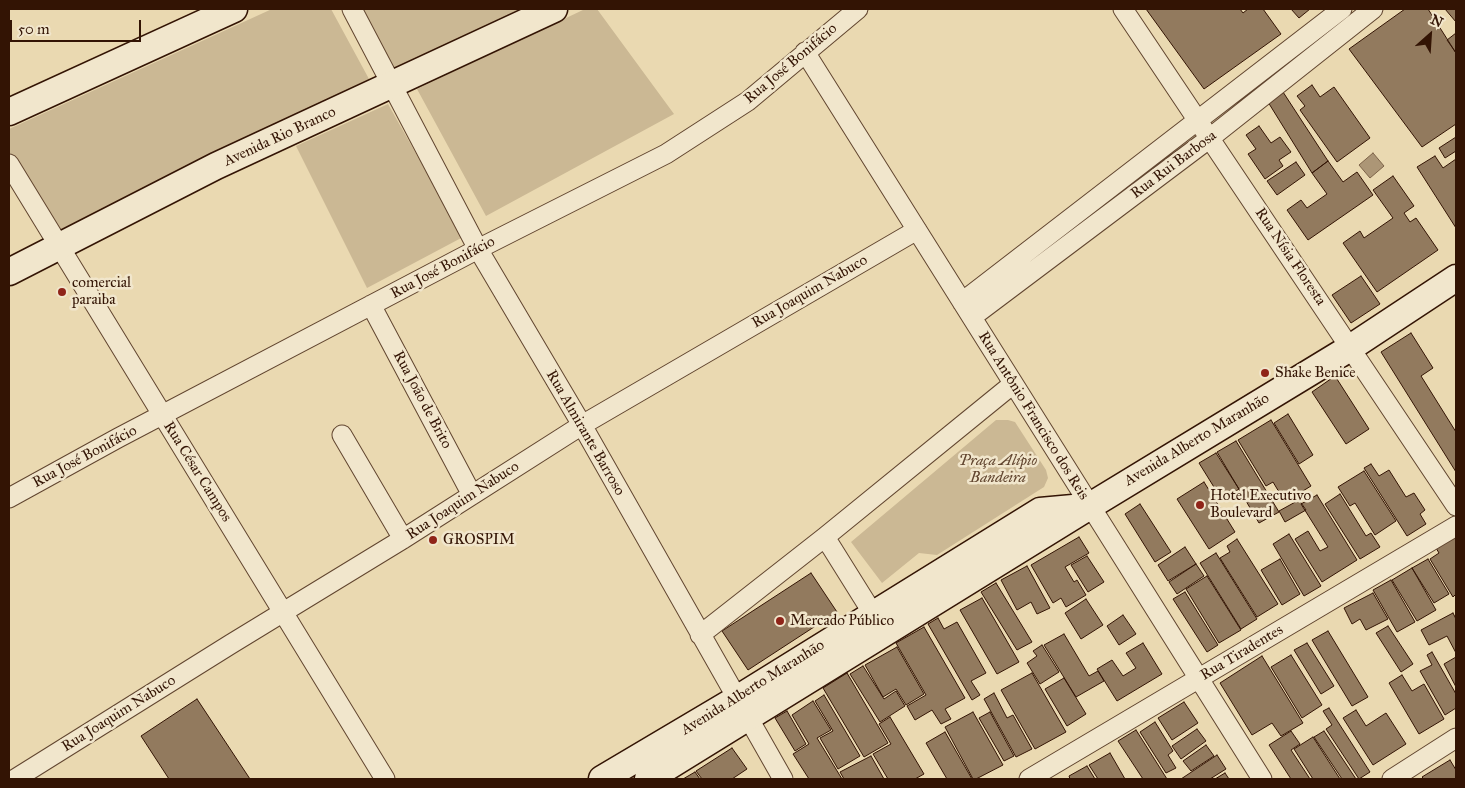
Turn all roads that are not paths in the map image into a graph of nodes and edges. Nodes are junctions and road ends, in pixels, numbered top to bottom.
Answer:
1 (234, 9) edge
2 (352, 9) edge
3 (554, 9) edge
4 (858, 9) edge
5 (1123, 9) edge
6 (1342, 9) edge
7 (1373, 9) edge
8 (1295, 46) junction
9 (805, 52) junction
10 (1306, 62) junction
11 (391, 85) junction
12 (9, 112) edge
13 (1198, 121) junction
14 (1210, 138) junction
15 (9, 164) edge
16 (1068, 222) junction
17 (917, 230) junction
18 (1078, 237) junction
19 (59, 246) junction
20 (478, 249) junction
21 (9, 272) edge
22 (1456, 278) edge
23 (371, 306) junction
24 (967, 310) junction
25 (1350, 348) junction
26 (1013, 384) junction
27 (162, 416) junction
28 (582, 425) junction
29 (342, 435) dead end
30 (472, 495) junction
31 (9, 498) edge
32 (1090, 506) junction
33 (1456, 506) edge
34 (1456, 526) edge
35 (825, 537) junction
36 (403, 539) junction
37 (284, 612) junction
38 (879, 624) junction
39 (700, 635) junction
40 (1198, 679) junction
41 (743, 708) junction
42 (1456, 738) edge
43 (14, 779) edge
44 (385, 779) edge
45 (602, 779) edge
46 (648, 779) edge
47 (784, 779) edge
48 (1029, 779) edge
49 (1262, 779) edge
50 (1392, 779) edge

1 - 12 main road
2 - 11 street, Rua Almirante Barroso
3 - 11 main road, Avenida Rio Branco
4 - 9 street, Rua José Bonifácio
5 - 13 street, Rua Nísia Floresta
6 - 8 street, Rua Rui Barbosa
7 - 10 street, Rua Rui Barbosa
8 - 10 street
8 - 13 street, Rua Rui Barbosa
9 - 17 street, Rua Antônio Francisco dos Reis
9 - 20 street, Rua José Bonifácio
10 - 14 street, Rua Rui Barbosa
11 - 19 main road, Avenida Rio Branco
11 - 20 street, Rua Almirante Barroso
13 - 14 street, Rua Nísia Floresta
13 - 16 street, Rua Rui Barbosa
14 - 18 street, Rua Rui Barbosa
14 - 25 street, Rua Nísia Floresta
15 - 19 street, Rua César Campos
16 - 18 street
16 - 24 street, Rua Rui Barbosa
17 - 24 street, Rua Antônio Francisco dos Reis
17 - 28 street, Rua Joaquim Nabuco
18 - 24 street, Rua Rui Barbosa
19 - 21 main road, Avenida Rio Branco
19 - 27 street, Rua César Campos
20 - 23 street, Rua José Bonifácio
20 - 28 street, Rua Almirante Barroso
22 - 25 main road, Avenida Alberto Maranhão
23 - 27 street, Rua José Bonifácio
23 - 30 street, Rua João de Brito
24 - 26 street, Rua Antônio Francisco dos Reis
25 - 32 main road, Avenida Alberto Maranhão
25 - 33 street, Rua Nísia Floresta
26 - 32 street, Rua Antônio Francisco dos Reis
26 - 35 street
27 - 31 street, Rua José Bonifácio
27 - 37 street, Rua César Campos
28 - 30 street, Rua Joaquim Nabuco
28 - 39 street, Rua Almirante Barroso
29 - 36 street
30 - 36 street, Rua Joaquim Nabuco
32 - 38 main road, Avenida Alberto Maranhão
32 - 40 street, Rua Antônio Francisco dos Reis
34 - 40 street, Rua Tiradentes
35 - 38 street
35 - 39 street
36 - 37 street, Rua Joaquim Nabuco
37 - 43 street, Rua Joaquim Nabuco
37 - 44 street, Rua César Campos
38 - 41 main road, Avenida Alberto Maranhão
39 - 41 street, Rua Almirante Barroso
40 - 48 street, Rua Tiradentes
40 - 49 street, Rua Antônio Francisco dos Reis
41 - 45 main road, Avenida Alberto Maranhão
41 - 46 main road, Avenida Alberto Maranhão
41 - 47 street, Rua Almirante Barroso
42 - 50 street

